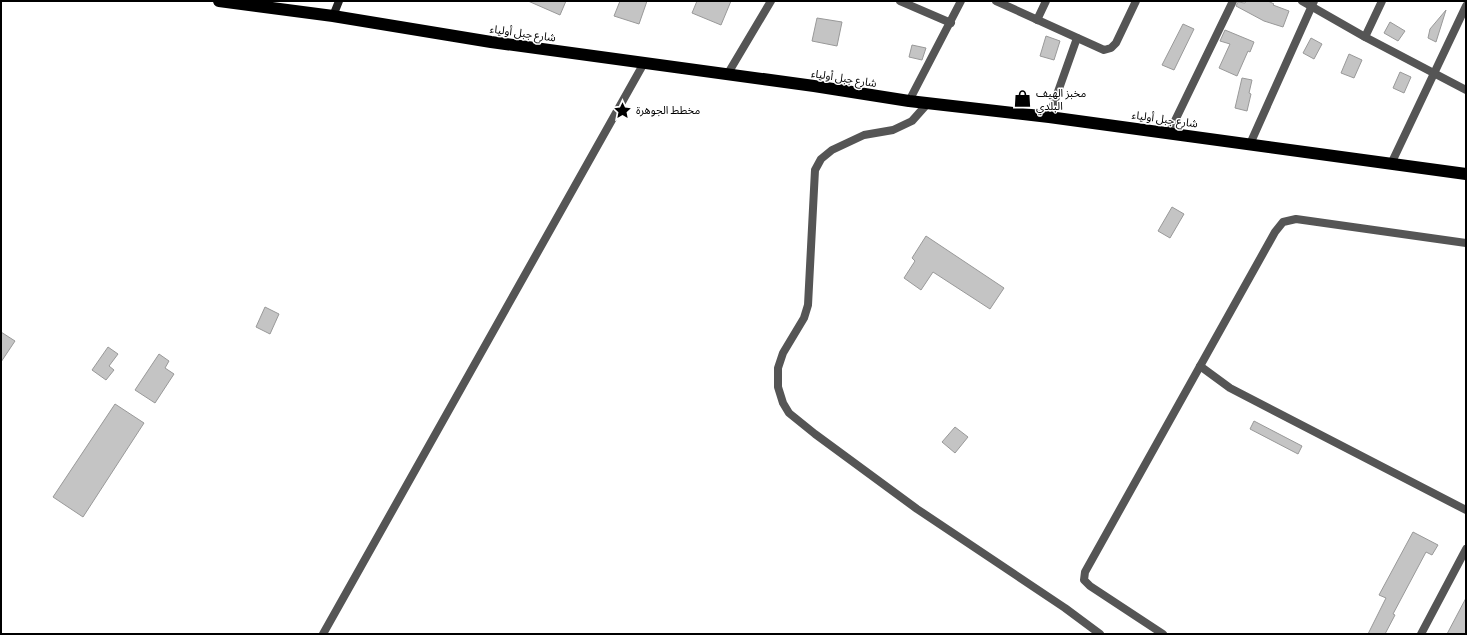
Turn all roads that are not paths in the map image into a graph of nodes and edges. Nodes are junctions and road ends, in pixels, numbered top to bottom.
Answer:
1 (219, 1) edge
2 (339, 1) edge
3 (771, 1) edge
4 (900, 1) edge
5 (961, 1) edge
6 (996, 1) edge
7 (1046, 1) edge
8 (1136, 1) edge
9 (1233, 1) edge
10 (1302, 1) edge
11 (1382, 1) edge
12 (1312, 4) edge
13 (1466, 6) edge
14 (333, 16) junction
15 (1037, 20) junction
16 (951, 23) junction
17 (1365, 37) junction
18 (1077, 38) junction
19 (644, 63) junction
20 (1434, 74) junction
21 (727, 75) junction
22 (1466, 90) edge
23 (909, 101) junction
24 (928, 103) junction
25 (1049, 117) junction
26 (1169, 133) junction
27 (1250, 144) junction
28 (1391, 164) junction
29 (1466, 174) edge
30 (1466, 243) edge
31 (1200, 366) junction
32 (1466, 510) edge
33 (1466, 549) edge
34 (323, 634) edge
35 (1100, 634) edge
36 (1163, 634) edge
37 (1421, 634) edge

1 - 14 highway, شارع جبل أولياء
2 - 14 street
3 - 21 street
4 - 16 street
5 - 16 street
6 - 15 street
7 - 15 street
8 - 18 street
9 - 26 street
10 - 12 street
11 - 17 street
12 - 17 street
12 - 27 street
13 - 20 street
14 - 19 highway, شارع جبل أولياء
15 - 18 street
16 - 23 street
17 - 20 street
18 - 25 street
19 - 21 highway, شارع جبل أولياء
19 - 34 street
20 - 22 street
20 - 28 street
21 - 23 highway, شارع جبل أولياء
23 - 24 highway, شارع جبل أولياء
24 - 25 highway, شارع جبل أولياء
24 - 35 street
25 - 26 highway, شارع جبل أولياء
26 - 27 highway, شارع جبل أولياء
27 - 28 highway, شارع جبل أولياء
28 - 29 highway, شارع جبل أولياء
30 - 31 street
31 - 32 street
31 - 36 street
33 - 37 street

